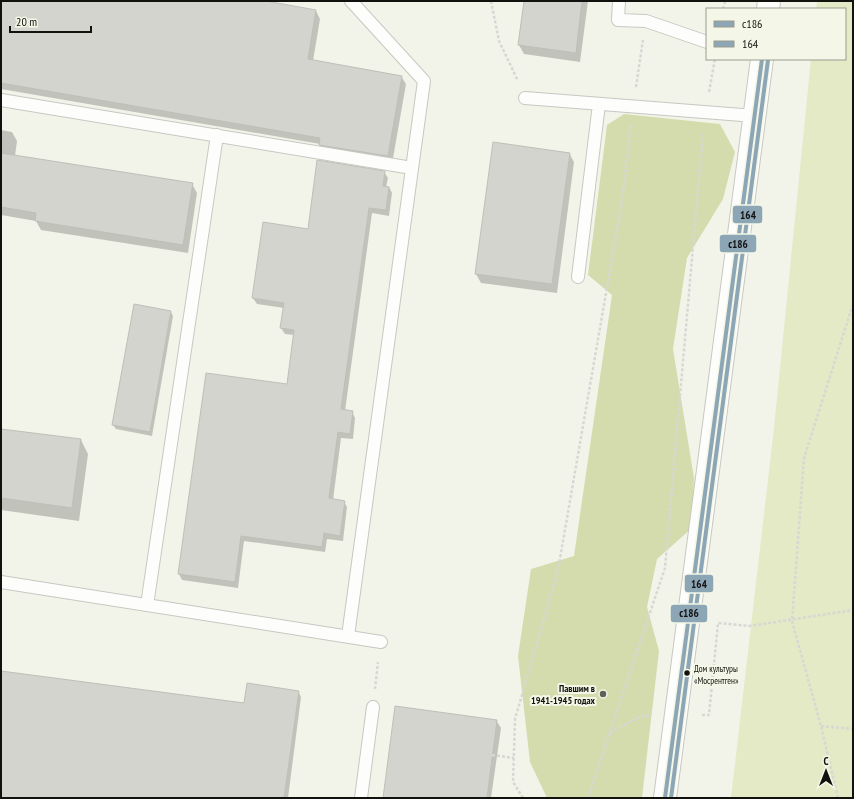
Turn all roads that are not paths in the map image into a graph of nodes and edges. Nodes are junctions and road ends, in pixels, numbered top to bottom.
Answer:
1 (351, 1) edge
2 (620, 1) edge
3 (706, 42) edge
4 (762, 60) edge
5 (525, 98) road end
6 (1, 100) edge
7 (599, 104) junction
8 (755, 116) junction
9 (216, 135) junction
10 (412, 168) junction
11 (578, 277) dead end
12 (1, 582) edge
13 (147, 605) junction
14 (348, 636) junction
15 (381, 642) dead end
16 (373, 707) dead end
17 (361, 798) edge
18 (665, 798) edge

1 - 10 lane
2 - 3 lane
4 - 8 street
5 - 7 lane
6 - 9 lane
7 - 8 lane
7 - 11 lane
8 - 18 street
9 - 10 lane
9 - 13 lane
10 - 14 lane
12 - 13 lane
13 - 14 lane
14 - 15 lane
16 - 17 lane

